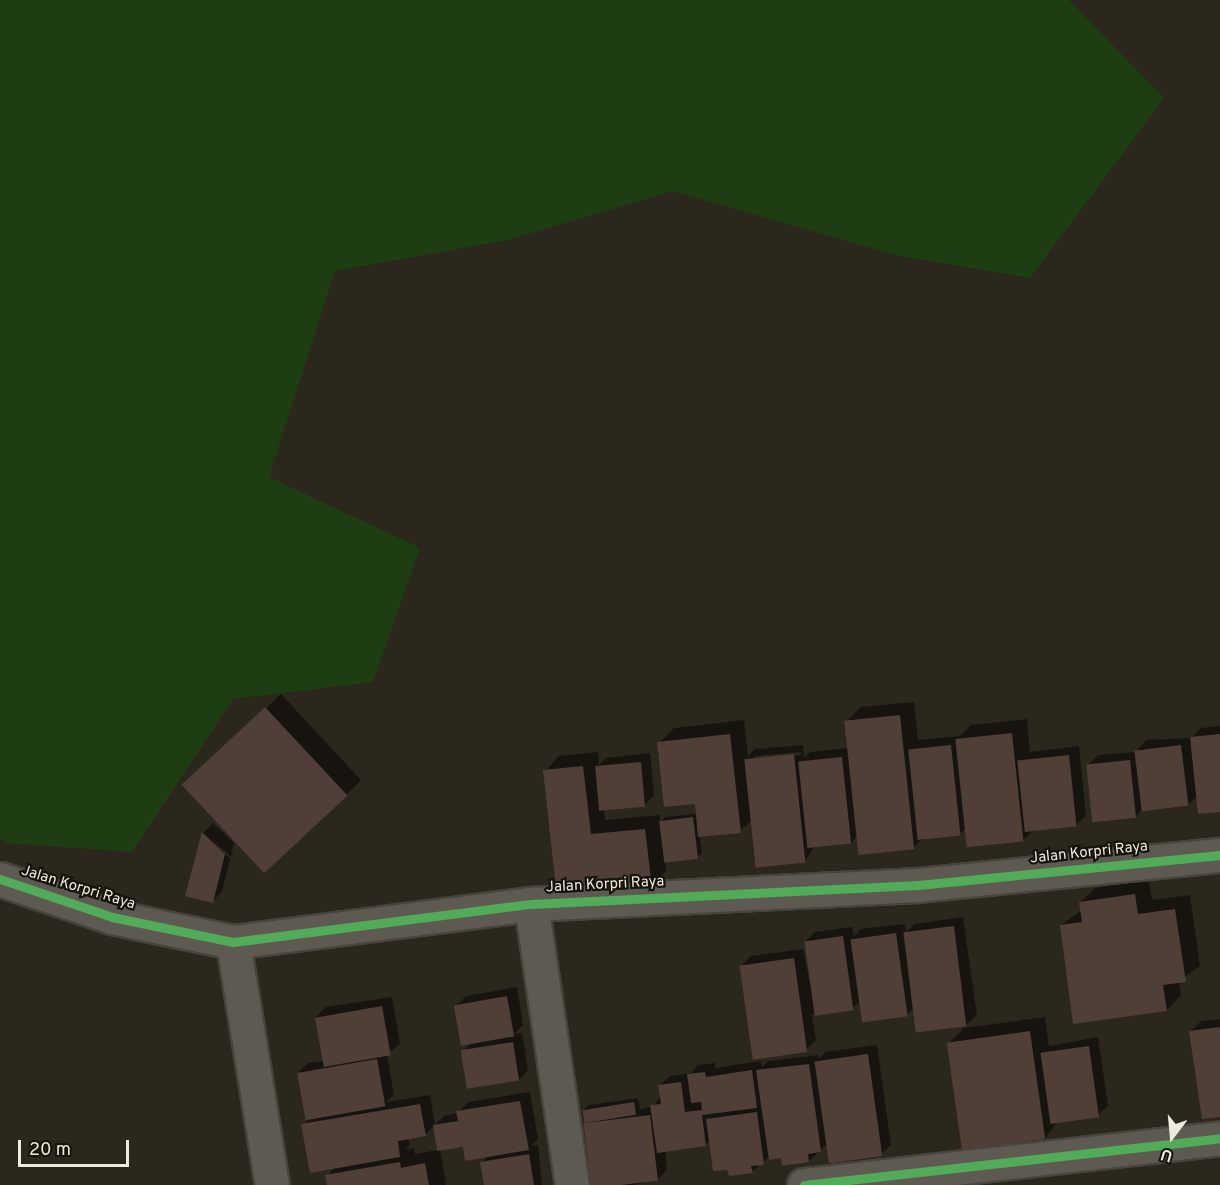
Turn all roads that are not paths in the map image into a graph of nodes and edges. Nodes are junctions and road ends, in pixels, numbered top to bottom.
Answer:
1 (1220, 855) edge
2 (0, 879) edge
3 (531, 904) junction
4 (233, 942) junction
5 (1220, 1138) edge
6 (272, 1185) edge
7 (572, 1185) edge
8 (804, 1185) edge

1 - 3 street, Jalan Korpri Raya
2 - 4 street, Jalan Korpri Raya
3 - 4 street, Jalan Korpri Raya
3 - 7 street
4 - 6 street
5 - 8 street

